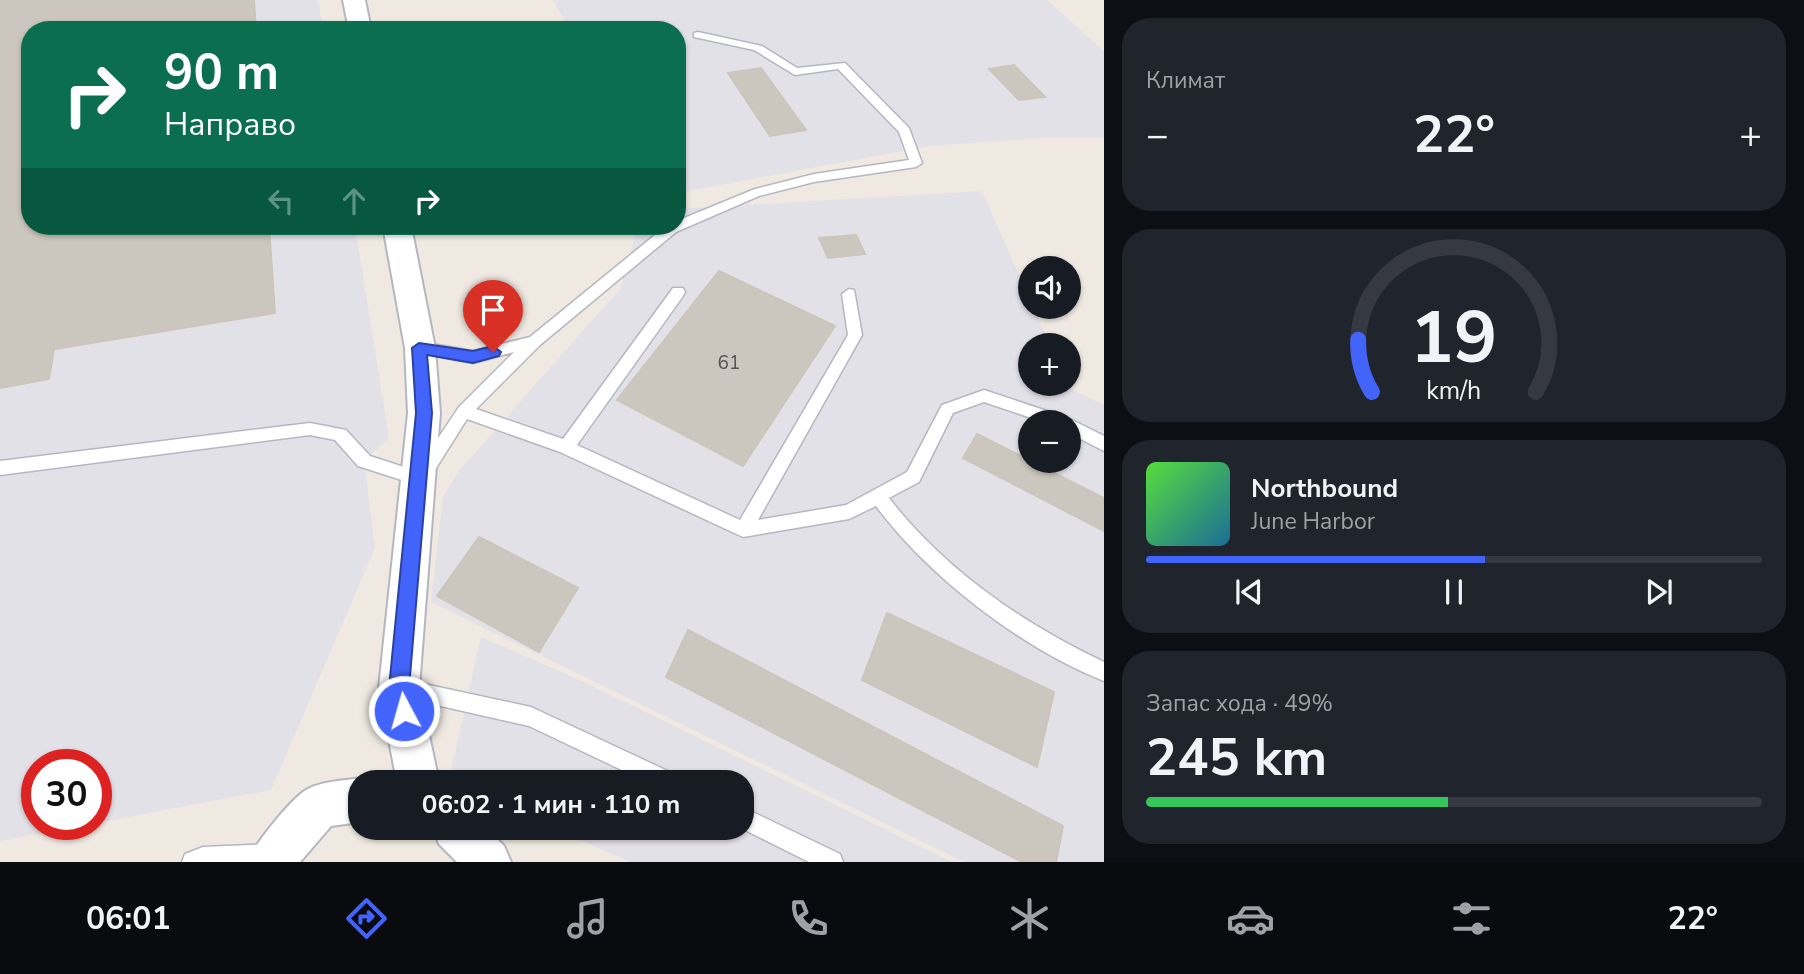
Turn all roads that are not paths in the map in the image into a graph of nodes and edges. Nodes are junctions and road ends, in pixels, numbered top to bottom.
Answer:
1 (354, 0) edge
2 (358, 21) edge
3 (698, 35) dead end
4 (686, 222) edge
5 (399, 235) edge
6 (664, 235) edge
7 (678, 292) dead end
8 (849, 294) dead end
9 (535, 341) junction
10 (419, 348) junction
11 (1026, 410) edge
12 (464, 411) junction
13 (1081, 432) edge
14 (1104, 444) edge
15 (566, 447) junction
16 (0, 468) edge
17 (420, 479) junction
18 (878, 496) junction
19 (743, 530) junction
20 (1104, 672) edge
21 (399, 688) junction
22 (416, 770) edge
23 (644, 770) edge
24 (348, 802) edge
25 (754, 823) edge
26 (467, 840) edge
27 (271, 859) edge
28 (193, 862) edge
29 (488, 862) edge
30 (832, 862) edge

1 - 2 street
3 - 4 lane
5 - 10 street
6 - 9 lane
7 - 15 lane
8 - 19 lane
9 - 10 lane
9 - 12 lane
10 - 17 street
11 - 18 lane
12 - 15 lane
12 - 17 lane
13 - 14 lane
15 - 19 lane
16 - 17 lane
17 - 21 street
18 - 19 lane
18 - 20 lane
21 - 22 street
21 - 23 lane
24 - 27 street
25 - 30 lane
26 - 29 street
27 - 28 lane

